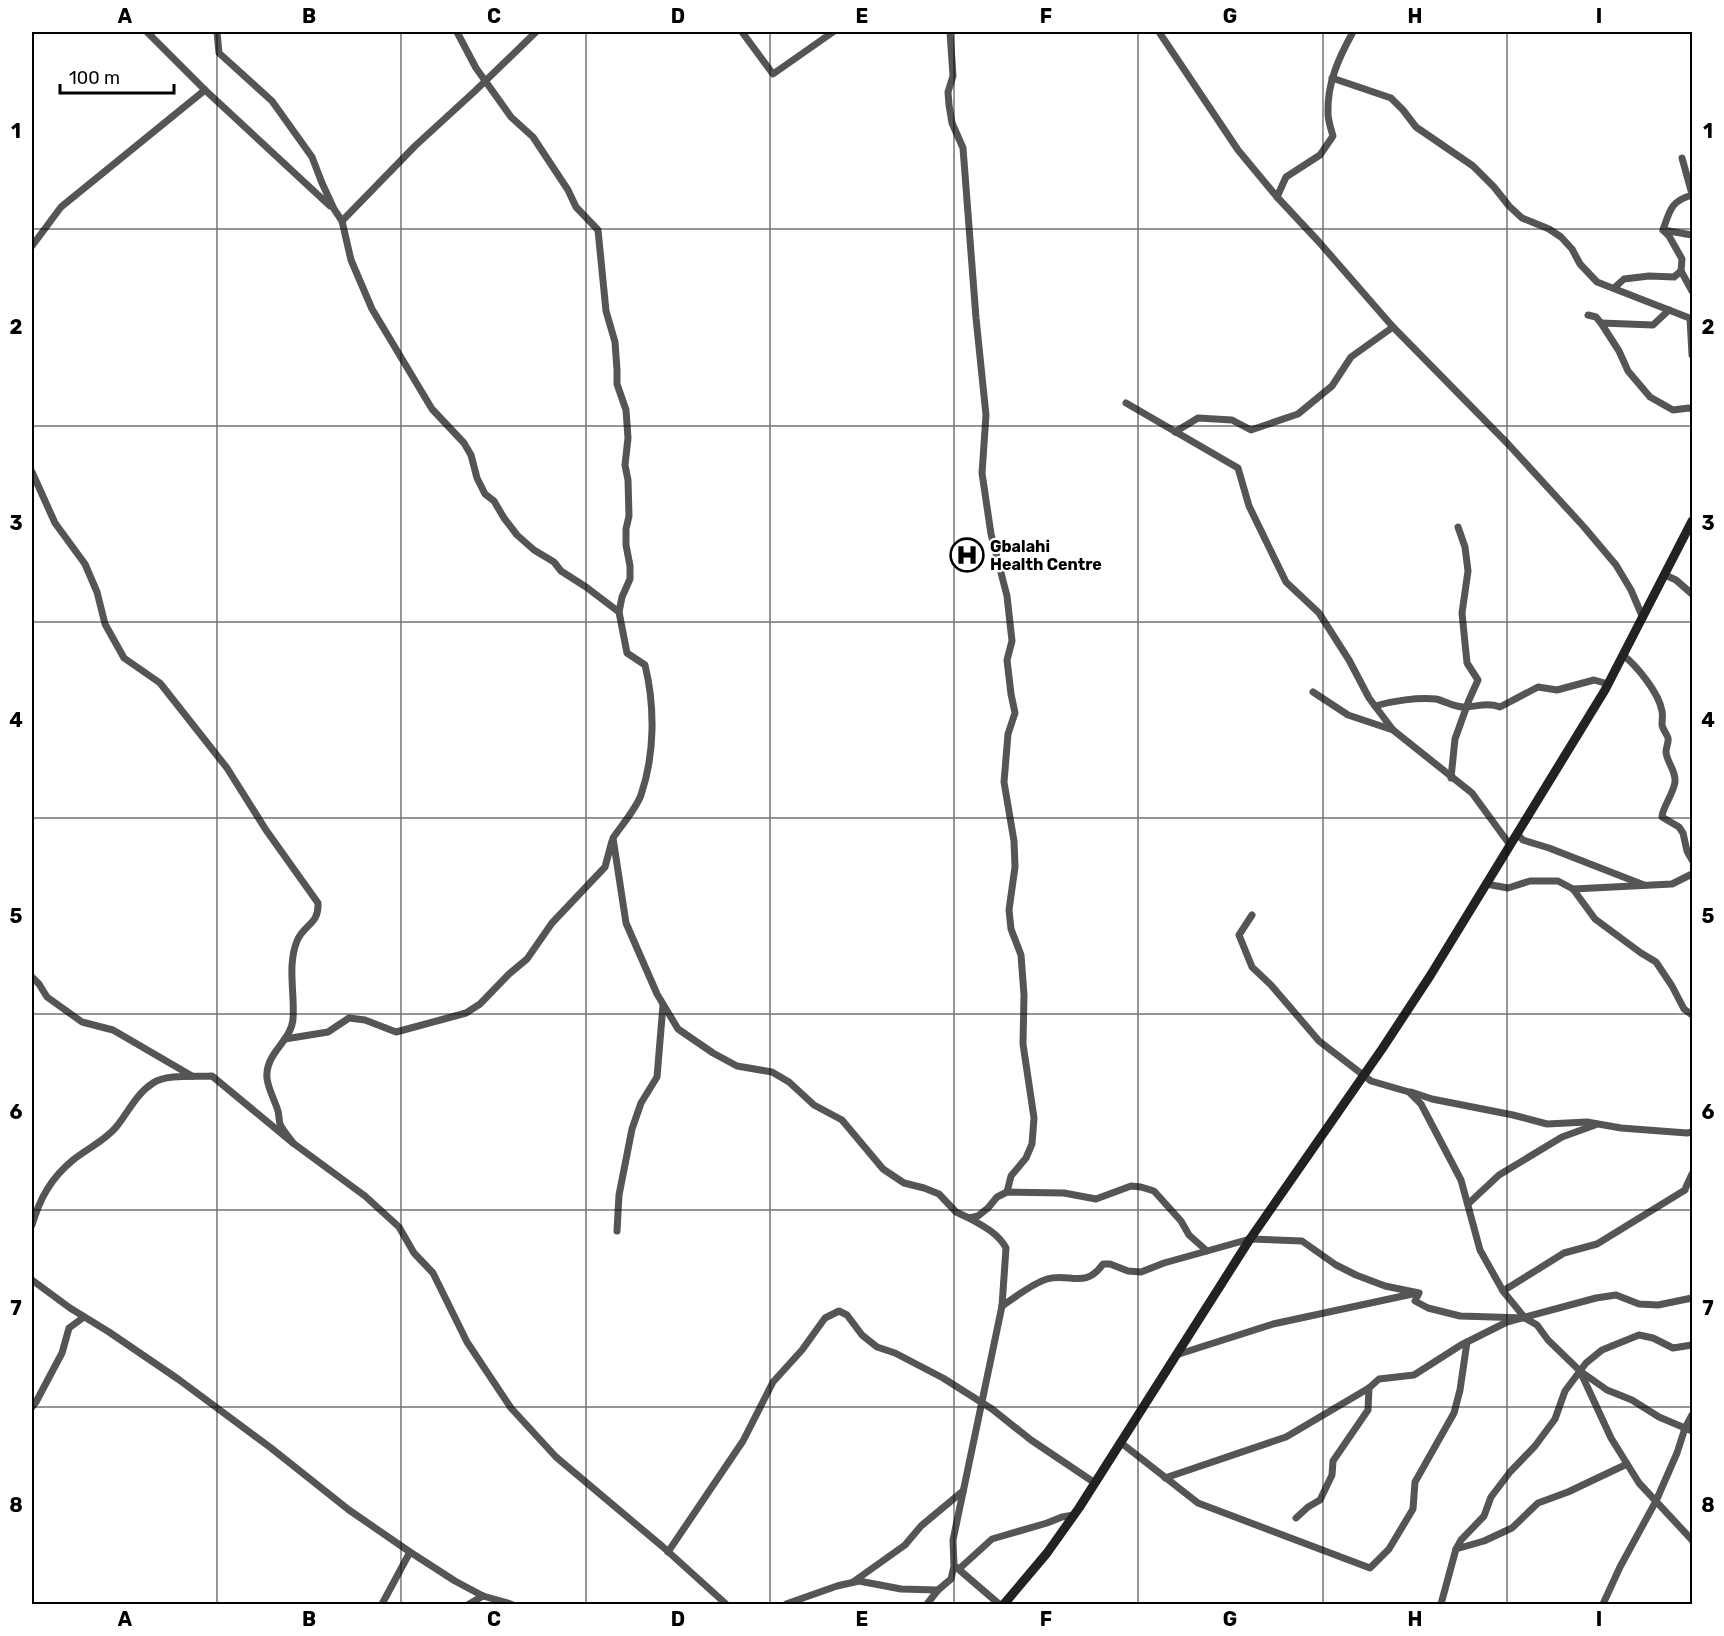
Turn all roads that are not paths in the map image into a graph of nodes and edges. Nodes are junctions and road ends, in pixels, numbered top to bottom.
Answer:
1 (147, 32) edge
2 (217, 32) edge
3 (457, 32) edge
4 (536, 32) edge
5 (742, 32) edge
6 (833, 32) edge
7 (950, 32) edge
8 (1159, 32) edge
9 (1353, 32) edge
10 (1332, 78) junction
11 (485, 80) junction
12 (205, 90) junction
13 (1682, 158) dead end
14 (1692, 195) edge
15 (1277, 197) junction
16 (334, 209) junction
17 (342, 221) junction
18 (1663, 230) junction
19 (1692, 235) edge
20 (32, 246) edge
21 (1681, 271) junction
22 (1614, 288) junction
23 (1692, 291) edge
24 (1669, 310) junction
25 (1588, 315) dead end
26 (1691, 319) edge
27 (1601, 324) junction
28 (1393, 327) junction
29 (1692, 355) edge
30 (1126, 403) dead end
31 (1692, 409) edge
32 (1175, 432) junction
33 (32, 472) edge
34 (1692, 521) edge
35 (1458, 526) dead end
36 (1665, 575) junction
37 (1689, 586) edge
38 (1692, 594) edge
39 (619, 612) junction
40 (1643, 618) junction
41 (1623, 655) junction
42 (1608, 684) junction
43 (1313, 692) dead end
44 (1375, 706) junction
45 (1466, 707) junction
46 (1393, 730) junction
47 (1451, 777) junction
48 (1517, 834) junction
49 (613, 838) junction
50 (1510, 845) junction
51 (1692, 860) edge
52 (1692, 874) edge
53 (1486, 884) junction
54 (1644, 885) junction
55 (1573, 889) junction
56 (1252, 915) dead end
57 (32, 977) edge
58 (663, 1005) junction
59 (1692, 1015) edge
60 (285, 1039) junction
61 (1364, 1075) junction
62 (194, 1078) junction
63 (1409, 1092) junction
64 (1597, 1124) junction
65 (1692, 1132) edge
66 (293, 1143) junction
67 (1692, 1174) edge
68 (1007, 1192) junction
69 (1468, 1204) junction
70 (969, 1218) junction
71 (32, 1225) edge
72 (617, 1231) dead end
73 (1250, 1239) junction
74 (1207, 1251) junction
75 (32, 1280) edge
76 (1503, 1291) junction
77 (1419, 1293) junction
78 (1692, 1298) edge
79 (1002, 1306) junction
80 (84, 1317) junction
81 (1525, 1318) junction
82 (1467, 1342) junction
83 (1692, 1346) edge
84 (1176, 1356) junction
85 (1580, 1371) junction
86 (1369, 1388) junction
87 (981, 1402) junction
88 (32, 1407) edge
89 (1692, 1415) edge
90 (1685, 1428) junction
91 (1692, 1431) edge
92 (1120, 1442) junction
93 (1627, 1464) junction
94 (1165, 1478) junction
95 (1095, 1483) junction
96 (963, 1491) junction
97 (1656, 1501) junction
98 (1074, 1515) junction
99 (1296, 1518) dead end
100 (1692, 1540) edge
101 (1456, 1549) junction
102 (410, 1552) junction
103 (668, 1552) junction
104 (957, 1568) junction
105 (851, 1583) junction
106 (938, 1590) junction
107 (483, 1596) junction
108 (382, 1605) edge
109 (469, 1605) edge
110 (511, 1605) edge
111 (726, 1605) edge
112 (786, 1605) edge
113 (927, 1605) edge
114 (1001, 1605) edge
115 (1441, 1605) edge
116 (1602, 1605) edge

1 - 12 street
2 - 16 street
3 - 11 street
4 - 11 street
5 - 6 street
7 - 68 street
8 - 15 street
9 - 10 street
10 - 15 street
10 - 22 street
11 - 17 street
11 - 39 street
12 - 16 street
12 - 20 street
13 - 14 street
14 - 18 street
15 - 28 street
16 - 17 street
17 - 39 street
18 - 19 street
18 - 21 street
21 - 22 street
21 - 23 street
22 - 24 street
24 - 26 street
24 - 27 street
25 - 27 street
26 - 29 street
27 - 31 street
28 - 32 street
28 - 40 street
30 - 32 street
32 - 44 street
33 - 60 street
34 - 36 street
35 - 45 street
36 - 37 street
36 - 40 street
37 - 38 street
39 - 49 street
40 - 41 street
41 - 42 street
41 - 51 street
42 - 45 street
42 - 48 street
43 - 46 street
44 - 45 street
44 - 46 street
45 - 47 street
46 - 47 street
47 - 50 street
48 - 50 street
48 - 54 street
49 - 58 street
49 - 60 street
50 - 53 street
52 - 54 street
53 - 55 street
53 - 61 street
54 - 55 street
55 - 59 street
56 - 61 street
57 - 62 street
58 - 70 street
58 - 72 street
60 - 66 street
61 - 63 street
61 - 73 street
62 - 66 street
62 - 71 street
63 - 64 street
63 - 69 street
64 - 65 street
64 - 69 street
66 - 103 street
67 - 76 street
68 - 70 street
68 - 74 street
69 - 76 street
70 - 79 street
73 - 74 street
73 - 77 street
73 - 84 street
74 - 79 street
75 - 80 street
76 - 81 street
77 - 81 street
77 - 84 street
78 - 81 street
79 - 87 street
80 - 88 street
80 - 102 street
81 - 82 street
81 - 85 street
82 - 86 street
82 - 94 street
83 - 85 street
84 - 92 street
85 - 90 street
85 - 93 street
85 - 101 street
86 - 94 street
86 - 99 street
87 - 95 street
87 - 96 street
87 - 103 street
89 - 90 street
90 - 91 street
90 - 97 street
92 - 94 street
92 - 95 street
93 - 97 street
93 - 101 street
95 - 98 street
96 - 104 street
96 - 105 street
97 - 100 street
97 - 116 street
98 - 104 street
98 - 114 street
101 - 115 street
102 - 107 street
102 - 108 street
103 - 111 street
104 - 106 street
104 - 114 street
105 - 106 street
105 - 112 street
106 - 113 street
107 - 109 street
107 - 110 street

